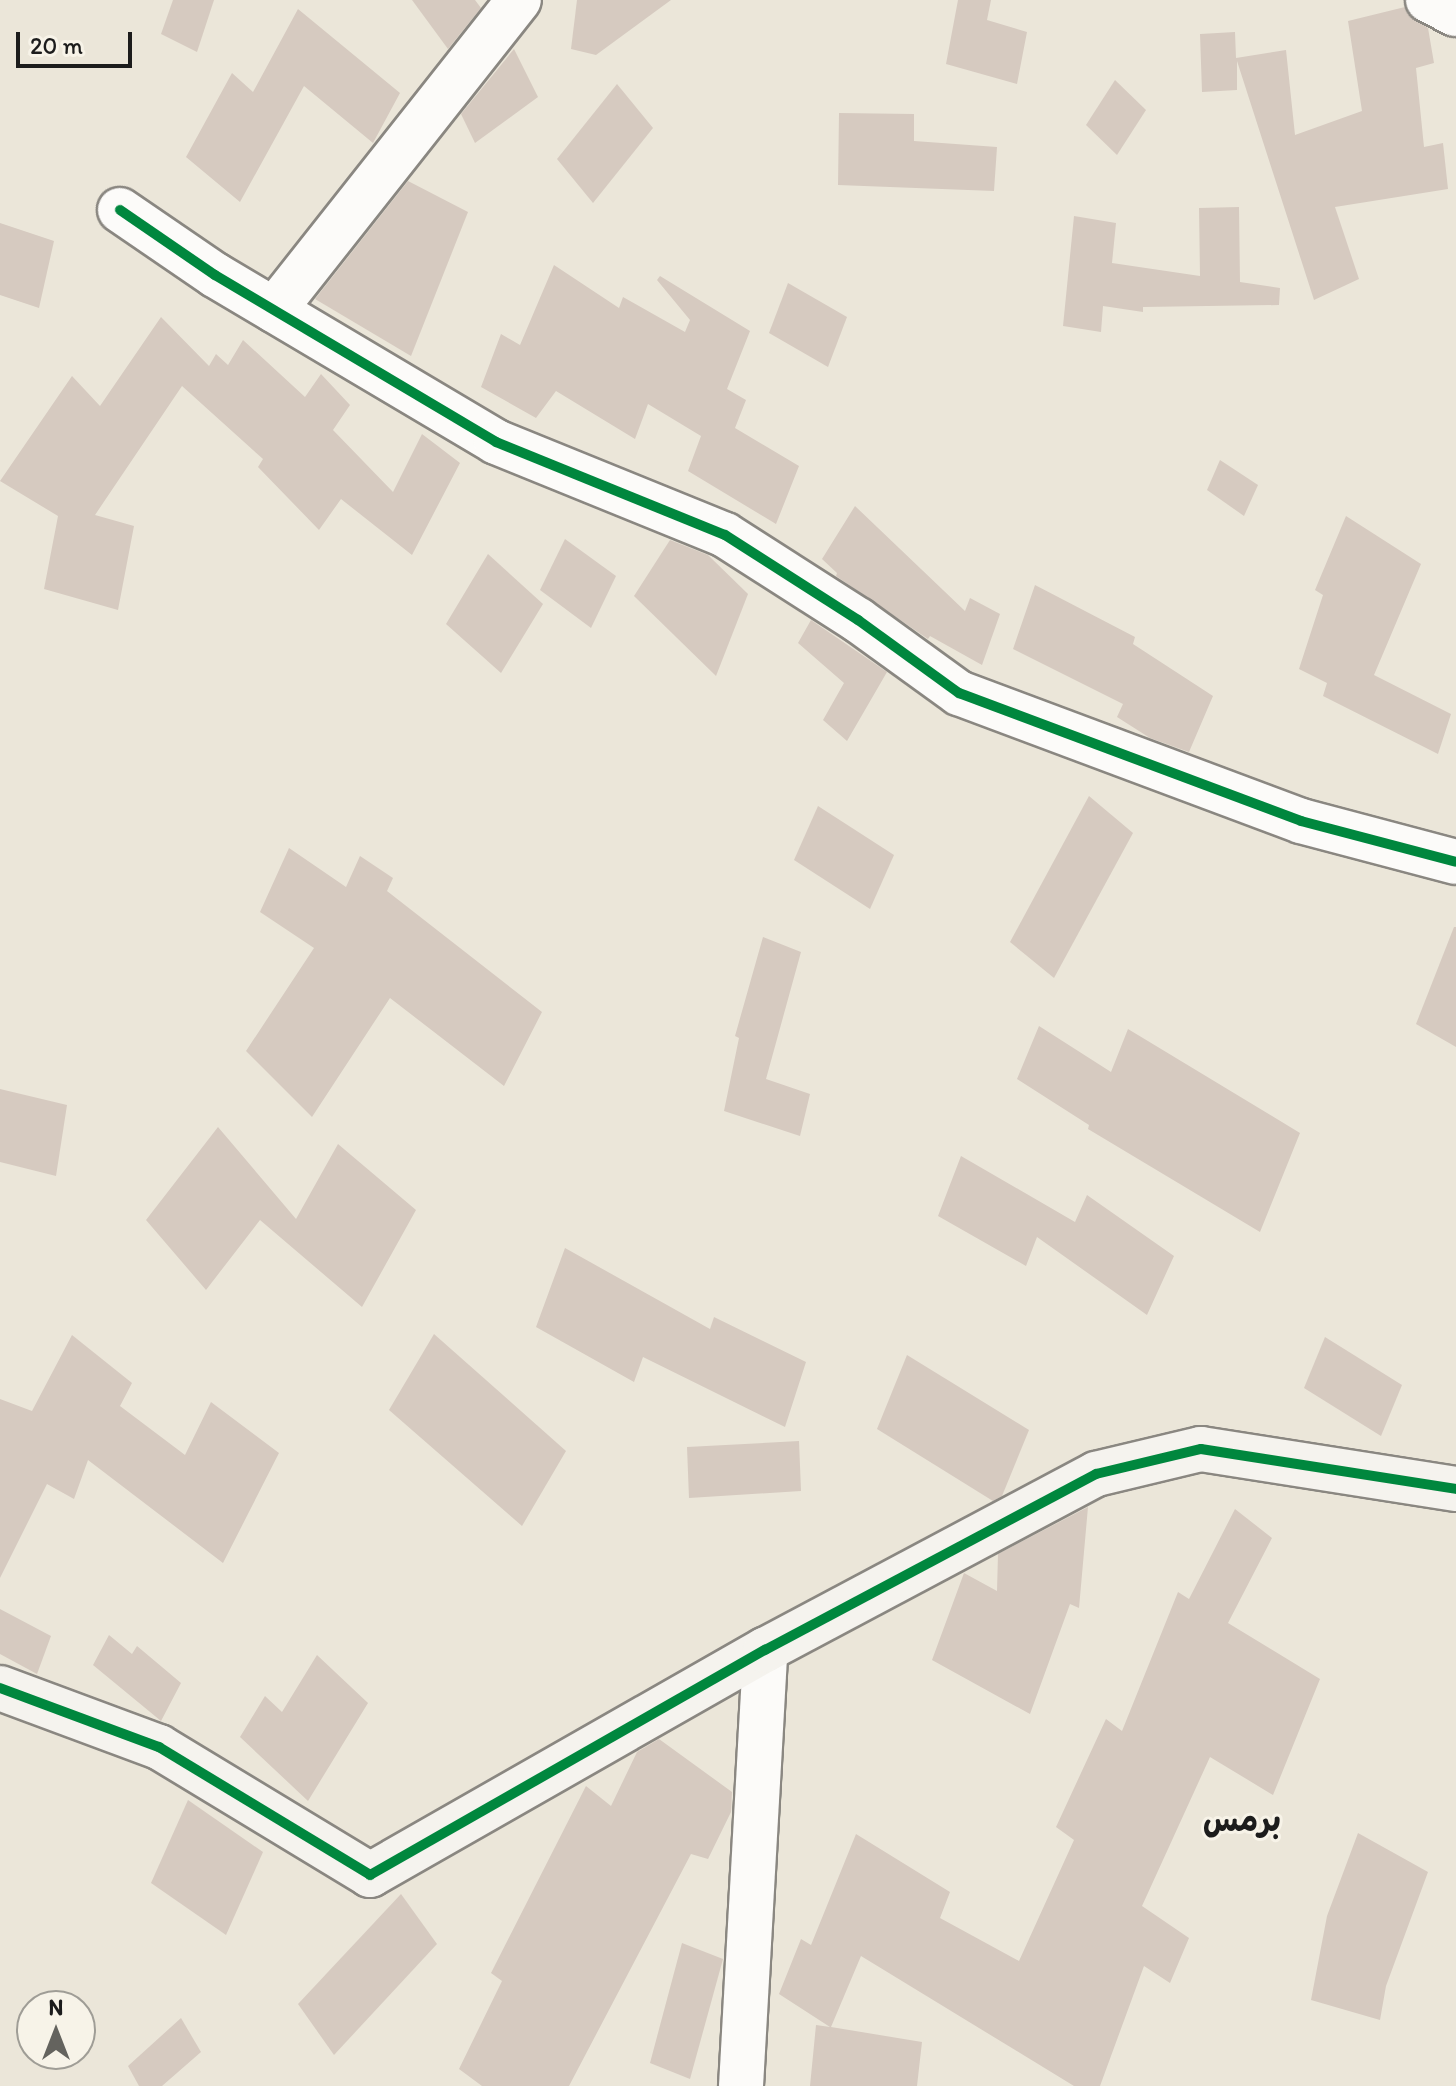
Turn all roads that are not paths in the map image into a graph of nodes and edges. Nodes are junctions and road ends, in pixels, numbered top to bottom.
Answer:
1 (519, 0) edge
2 (1428, 0) edge
3 (1456, 14) edge
4 (120, 210) dead end
5 (274, 310) junction
6 (1456, 862) edge
7 (1456, 1489) edge
8 (765, 1650) junction
9 (0, 1688) edge
10 (741, 2086) edge

1 - 5 street
2 - 3 street
4 - 5 street
5 - 6 street
7 - 8 street
8 - 9 street
8 - 10 street

